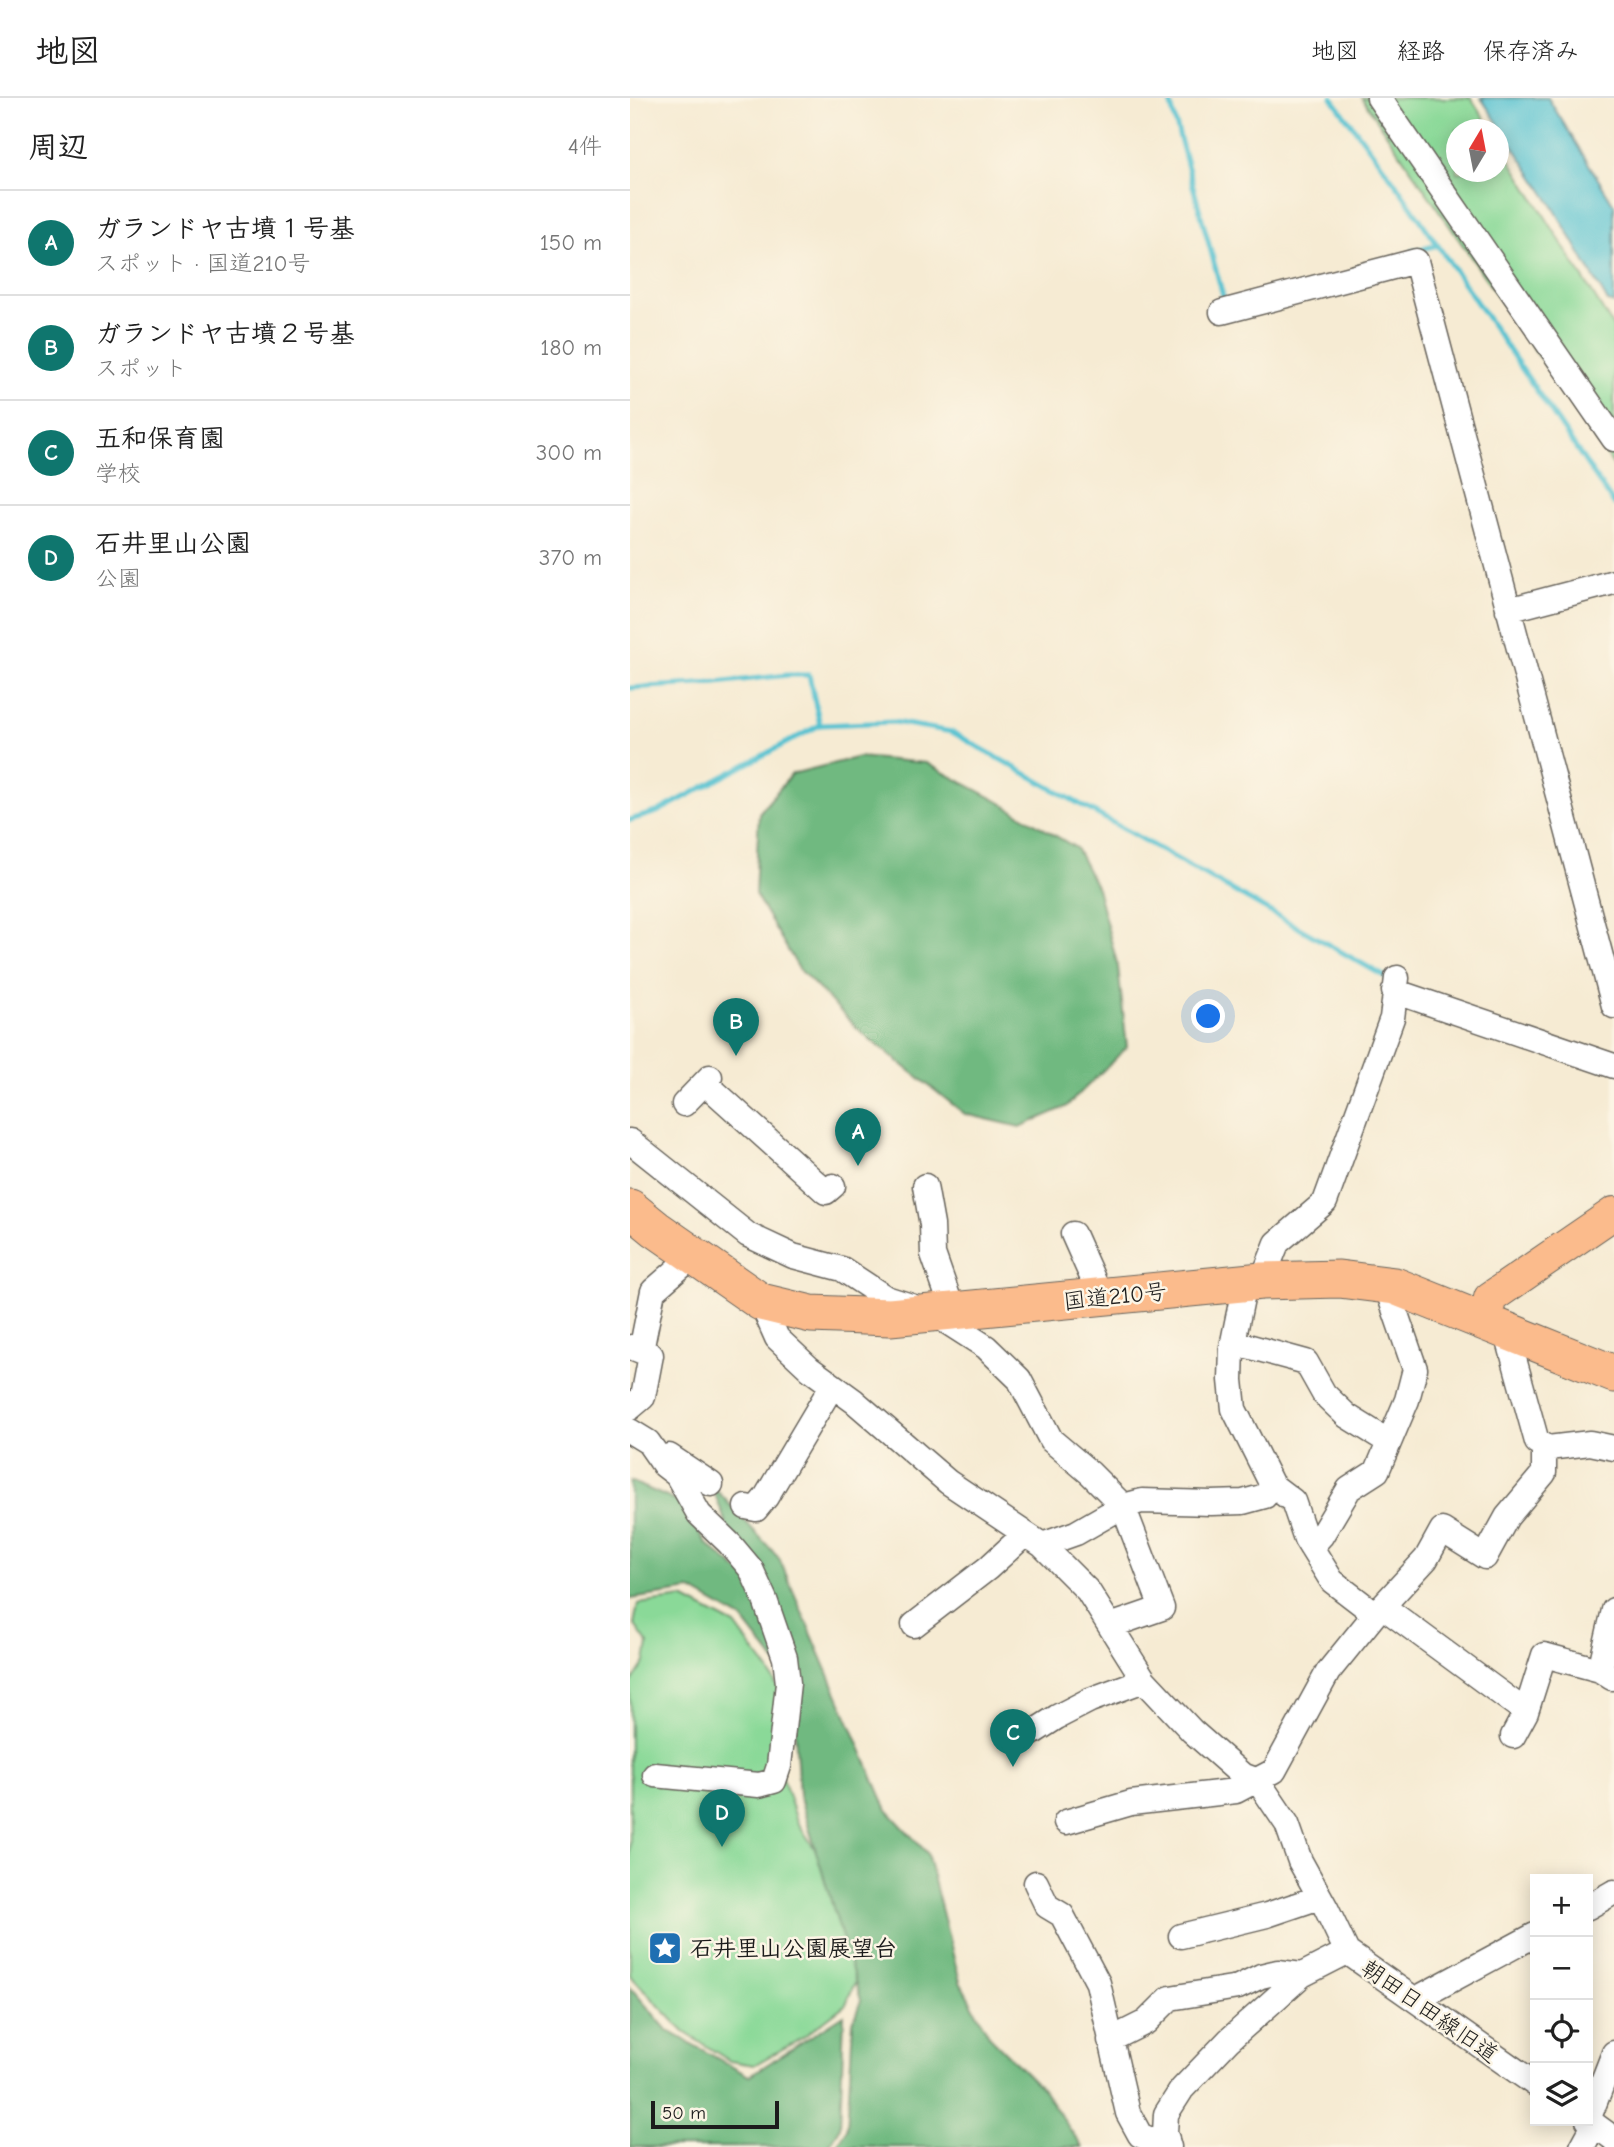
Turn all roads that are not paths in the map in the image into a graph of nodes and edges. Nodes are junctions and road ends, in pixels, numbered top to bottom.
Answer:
1 (1380, 98) edge
2 (1222, 312) dead end
3 (1614, 439) edge
4 (1614, 582) edge
5 (1508, 610) junction
6 (1614, 1006) edge
7 (1614, 1066) edge
8 (684, 1104) dead end
9 (630, 1141) edge
10 (833, 1186) dead end
11 (925, 1186) dead end
12 (630, 1208) edge
13 (1607, 1223) edge
14 (1073, 1234) dead end
15 (693, 1256) junction
16 (1253, 1282) junction
17 (1386, 1285) junction
18 (1101, 1297) junction
19 (761, 1302) junction
20 (943, 1312) junction
21 (1496, 1326) junction
22 (1233, 1342) junction
23 (635, 1349) edge
24 (1614, 1374) edge
25 (832, 1386) junction
26 (630, 1408) edge
27 (639, 1436) edge
28 (1390, 1442) junction
29 (1544, 1446) junction
30 (1614, 1448) edge
31 (711, 1484) dead end
32 (1272, 1485) junction
33 (1123, 1506) junction
34 (746, 1507) dead end
35 (1033, 1539) junction
36 (1311, 1547) junction
37 (1379, 1610) junction
38 (1614, 1610) edge
39 (914, 1625) dead end
40 (1110, 1626) junction
41 (1607, 1675) edge
42 (1143, 1680) junction
43 (1526, 1712) junction
44 (1513, 1736) dead end
45 (1024, 1738) dead end
46 (655, 1775) dead end
47 (1258, 1781) junction
48 (1066, 1822) dead end
49 (1036, 1883) dead end
50 (1614, 1892) edge
51 (1320, 1897) junction
52 (1593, 1904) edge
53 (1181, 1936) dead end
54 (1531, 1937) edge
55 (1347, 1952) junction
56 (1302, 1975) junction
57 (1416, 1999) junction
58 (1110, 2040) junction
59 (1614, 2053) edge
60 (1530, 2081) edge
61 (1593, 2113) edge
62 (1593, 2124) edge
63 (1589, 2126) edge
64 (1614, 2139) edge
65 (1168, 2143) edge
66 (1581, 2147) edge

1 - 3 street
2 - 5 street
4 - 5 street
5 - 6 street
7 - 16 street
8 - 10 street
9 - 20 street
11 - 20 street
12 - 15 highway, 国道210号
13 - 21 main road
14 - 18 street
15 - 19 highway, 国道210号
15 - 23 street
16 - 17 highway, 国道210号
16 - 18 highway, 国道210号
16 - 22 street
17 - 21 highway, 国道210号
17 - 28 street
18 - 20 highway, 国道210号
19 - 20 highway, 国道210号
19 - 25 street
20 - 33 street
21 - 24 highway, 国道210号
21 - 29 street
22 - 28 street
22 - 32 street
23 - 26 street
25 - 34 street
25 - 35 street
27 - 31 street
27 - 46 street
28 - 36 street
29 - 30 street
29 - 37 street
32 - 33 street
32 - 36 street
33 - 35 street
33 - 40 street
35 - 39 street
35 - 40 street
36 - 37 street
37 - 43 street
37 - 47 street
38 - 41 street
40 - 42 street
41 - 43 street
42 - 45 street
42 - 47 street
43 - 44 street
47 - 48 street
47 - 51 street
49 - 58 street
50 - 52 street
51 - 53 street
51 - 55 street
54 - 57 street
55 - 56 street, 朝田日田線旧道
55 - 57 street, 朝田日田線旧道
56 - 58 street
56 - 65 street, 朝田日田線旧道
57 - 60 street, 朝田日田線旧道
58 - 65 street
59 - 61 street
62 - 64 street
63 - 66 street

